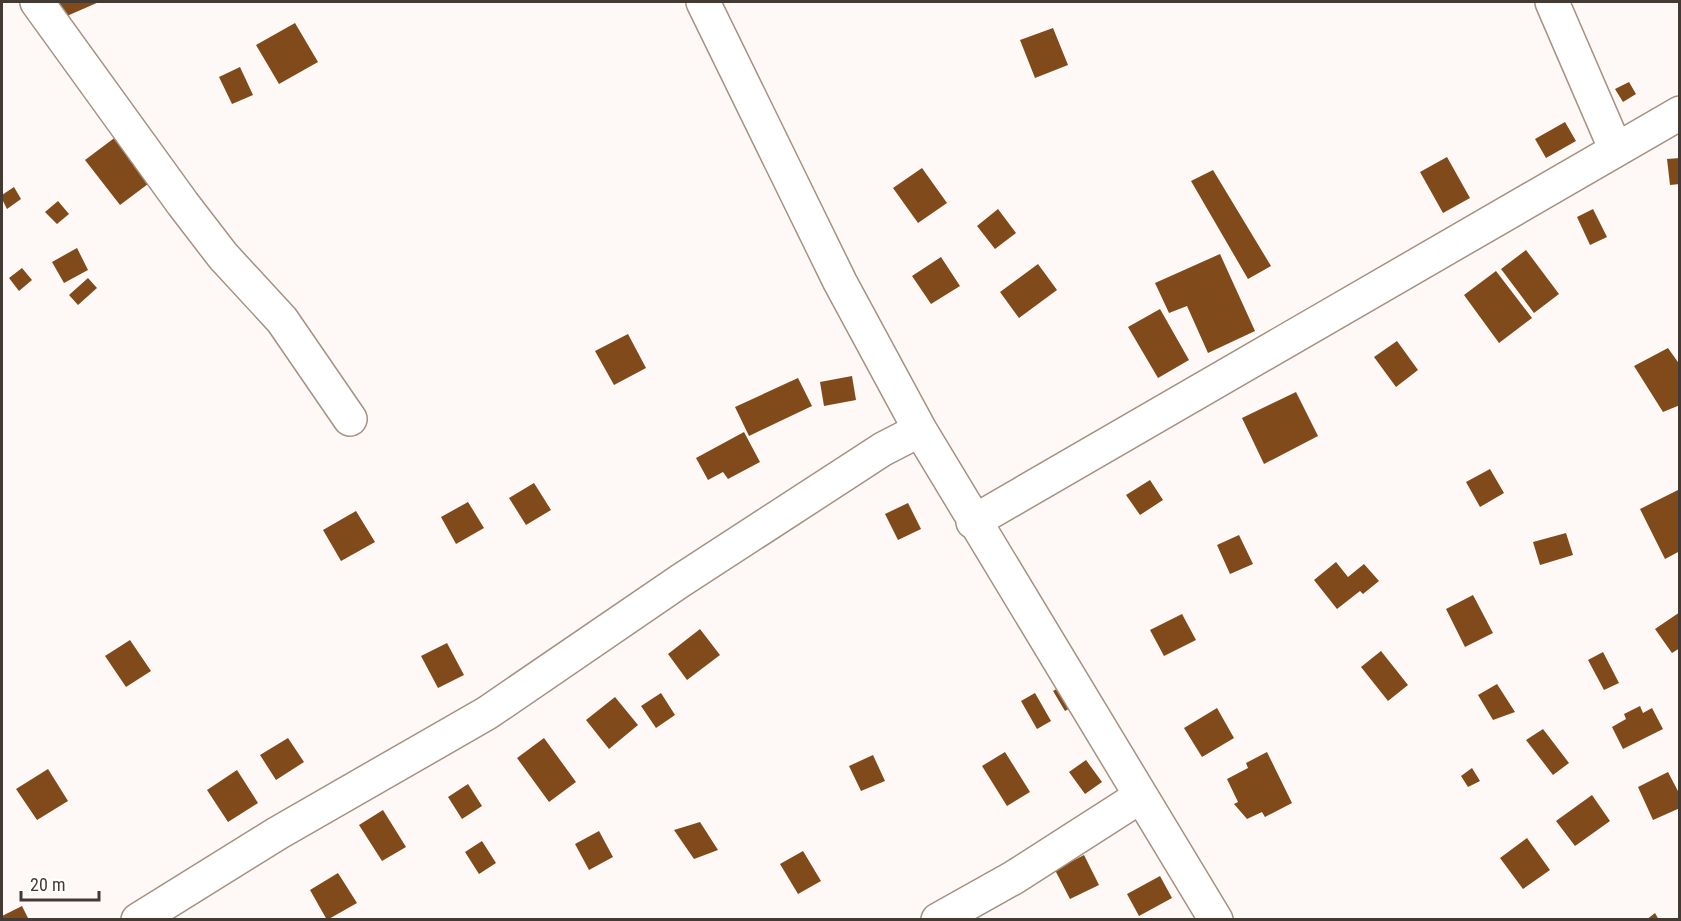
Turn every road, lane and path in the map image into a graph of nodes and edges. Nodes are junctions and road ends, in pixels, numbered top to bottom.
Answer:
1 (37, 2) edge
2 (703, 2) edge
3 (1552, 2) edge
4 (1680, 113) edge
5 (1616, 150) junction
6 (350, 419) dead end
7 (920, 430) junction
8 (973, 522) junction
9 (1141, 796) junction
10 (138, 920) edge
11 (938, 920) edge
12 (1216, 920) edge

1 - 6 street
2 - 7 street
3 - 5 street
4 - 5 street
5 - 8 street
7 - 8 street
7 - 10 street
8 - 9 street
9 - 11 street
9 - 12 street

